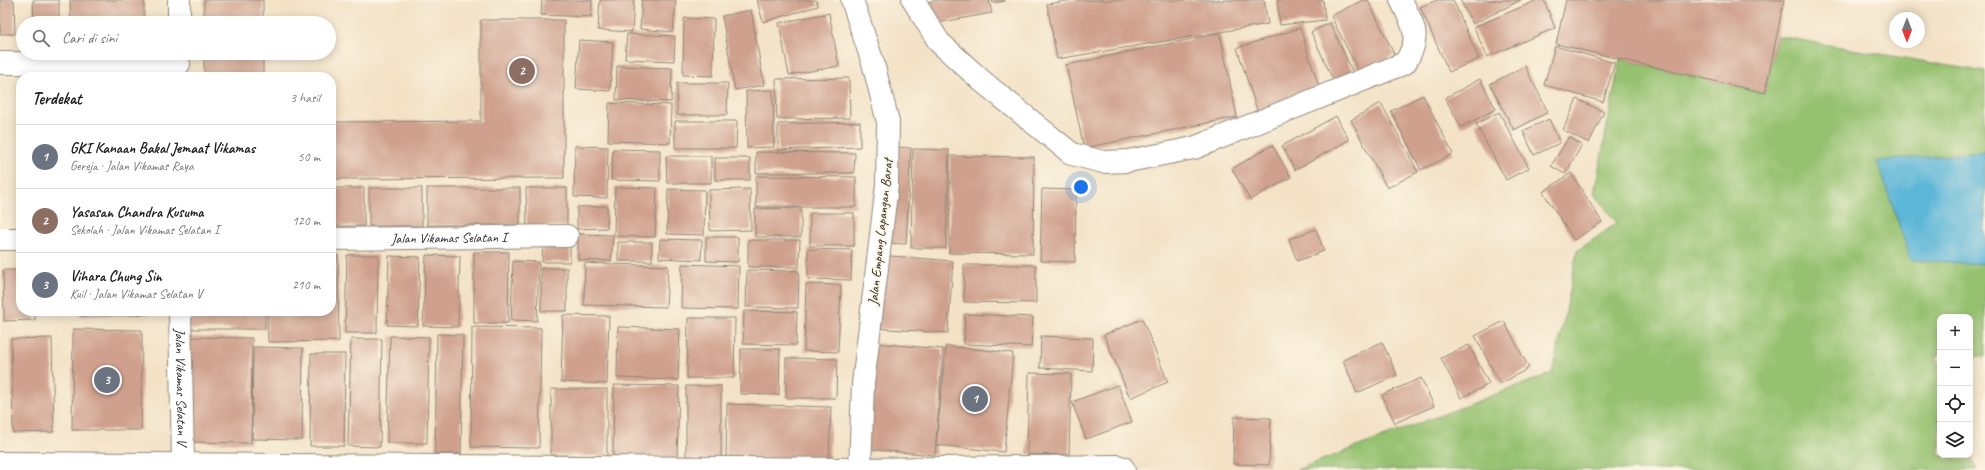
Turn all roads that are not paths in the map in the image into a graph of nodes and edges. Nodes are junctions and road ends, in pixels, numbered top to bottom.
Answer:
1 (179, 0) edge
2 (852, 0) edge
3 (913, 0) edge
4 (1400, 0) edge
5 (179, 16) edge
6 (0, 63) edge
7 (179, 65) edge
8 (567, 236) dead end
9 (0, 239) edge
10 (16, 239) edge
11 (336, 239) edge
12 (180, 316) edge
13 (0, 463) edge
14 (183, 464) junction
15 (860, 469) junction
16 (1124, 470) edge

1 - 5 street
2 - 15 street, Jalan Empang Lapangan Barat
3 - 4 street
6 - 7 street
8 - 11 street, Jalan Vikamas Selatan I
9 - 10 street
12 - 14 street, Jalan Vikamas Selatan V
13 - 14 street
14 - 15 street
15 - 16 street

